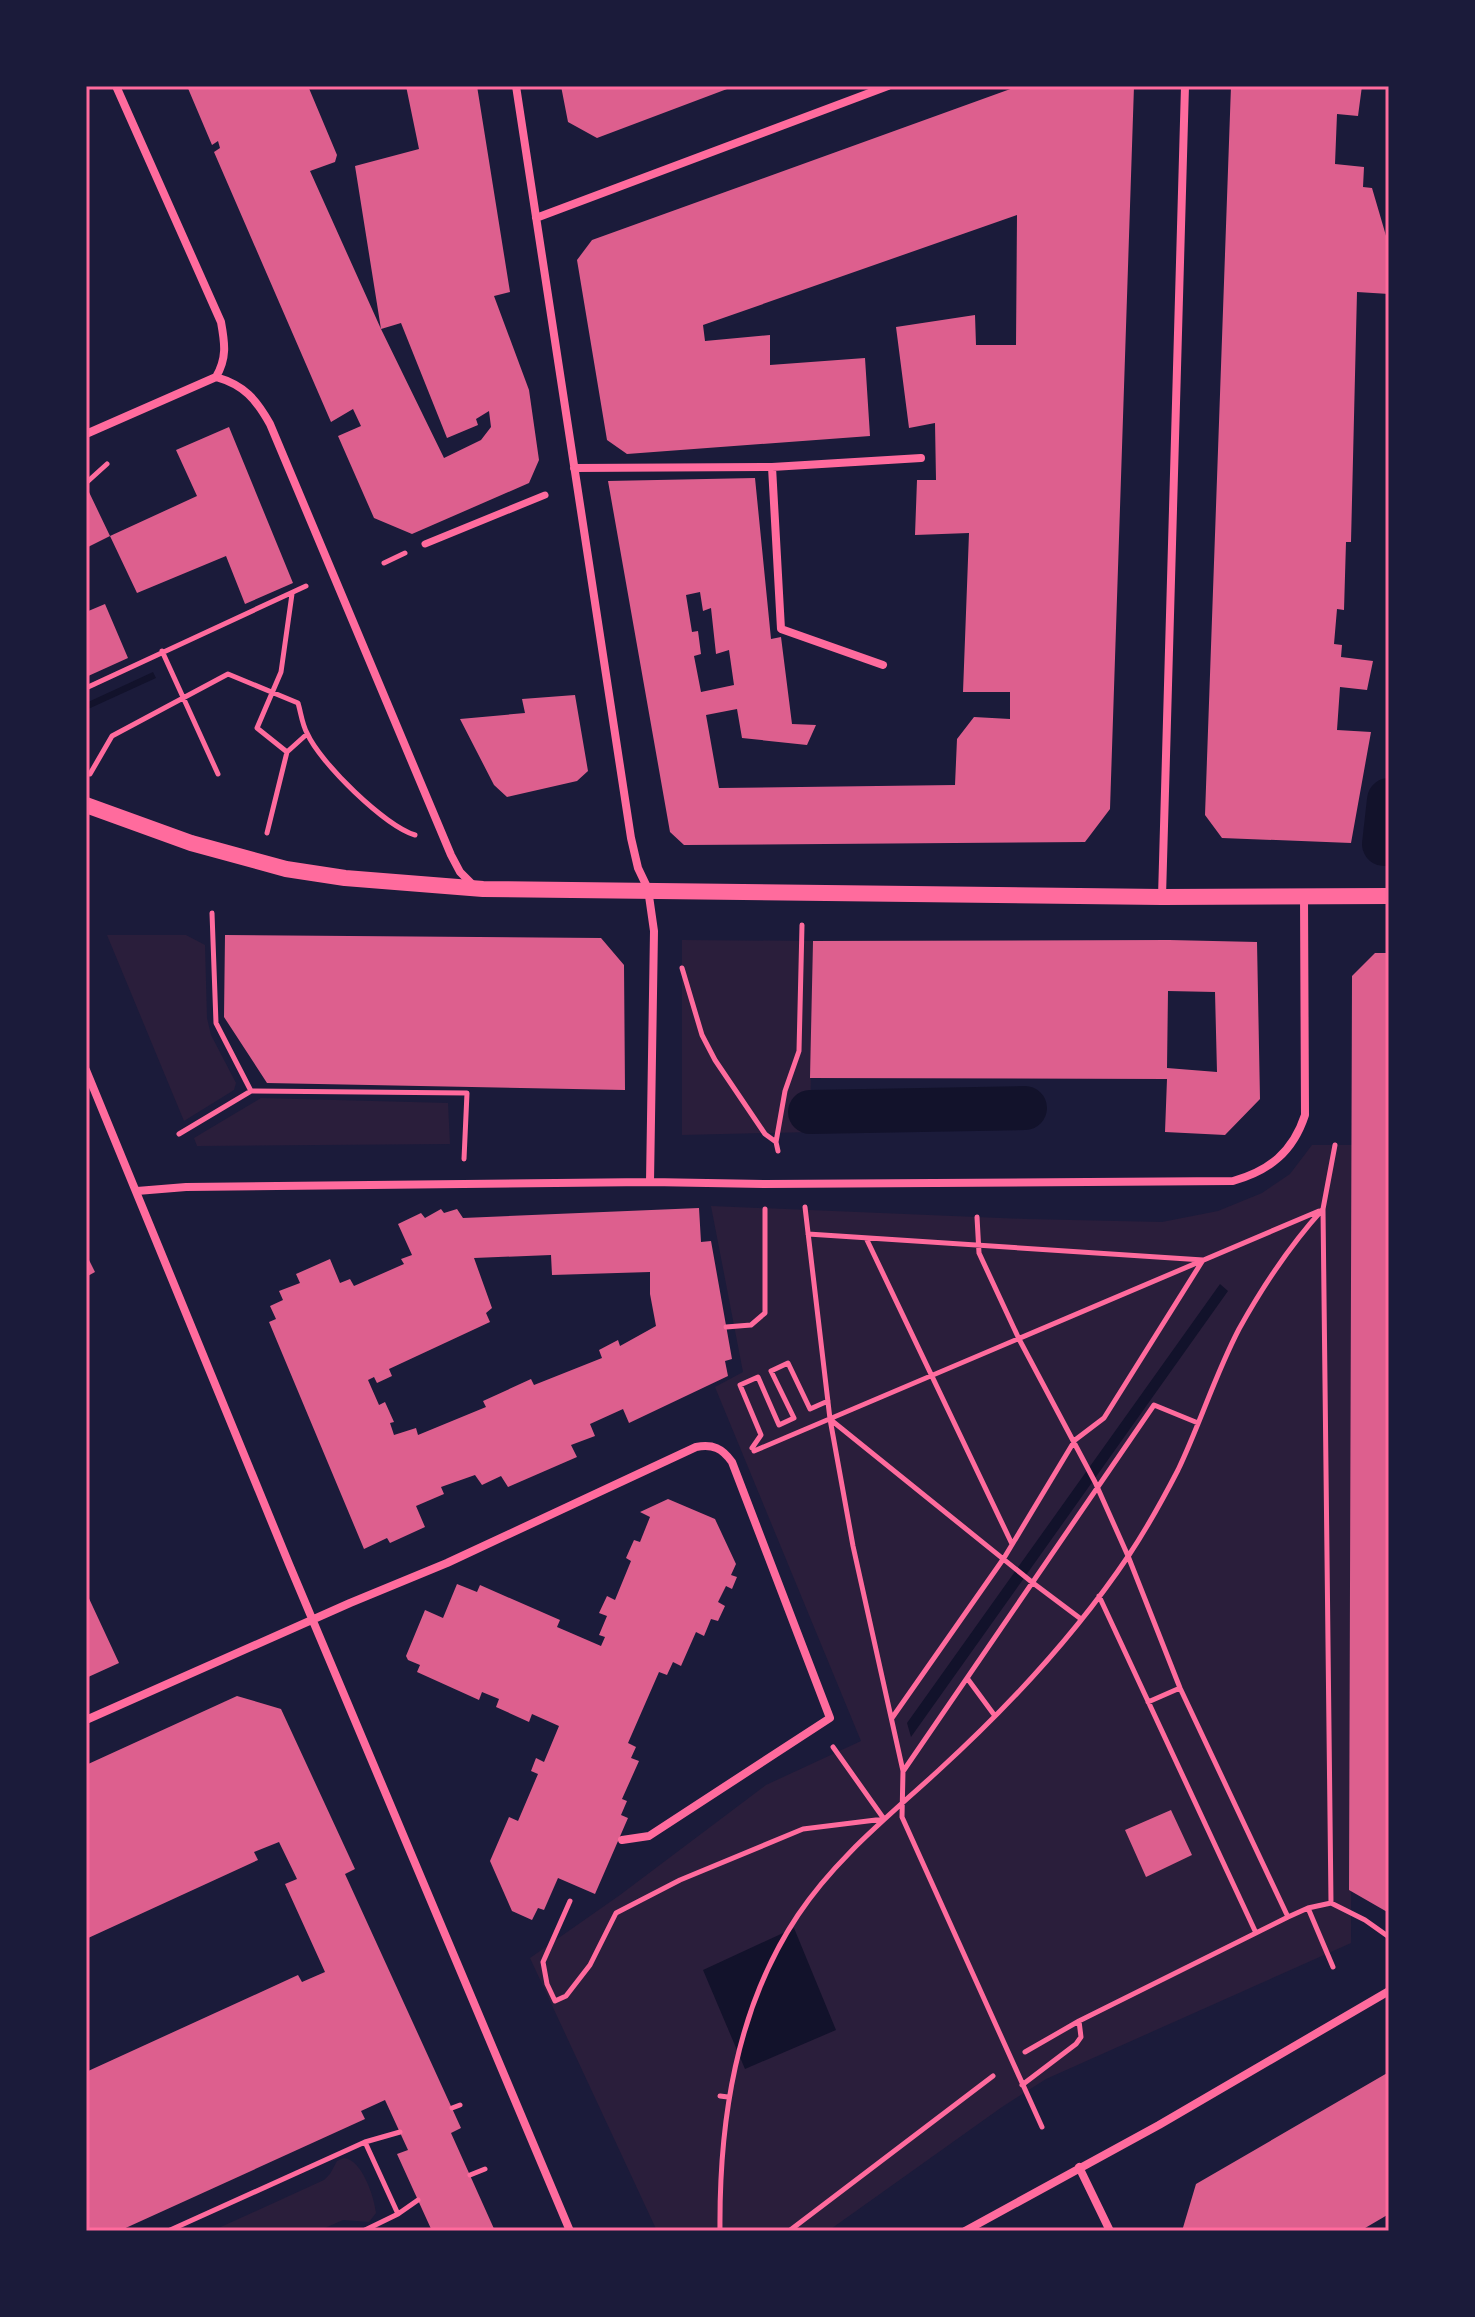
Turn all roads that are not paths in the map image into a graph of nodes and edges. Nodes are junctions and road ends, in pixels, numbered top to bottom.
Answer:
1 (116, 86) edge
2 (516, 86) edge
3 (888, 86) edge
4 (1185, 86) edge
5 (536, 218) junction
6 (216, 377) junction
7 (86, 434) edge
8 (921, 458) dead end
9 (772, 467) junction
10 (574, 468) junction
11 (545, 495) dead end
12 (425, 544) dead end
13 (883, 665) dead end
14 (86, 805) edge
15 (483, 889) junction
16 (648, 889) junction
17 (1304, 896) junction
18 (1389, 896) edge
19 (1162, 897) junction
20 (86, 1070) edge
21 (650, 1182) junction
22 (137, 1191) junction
23 (313, 1620) junction
24 (86, 1720) edge
25 (622, 1840) dead end
26 (1389, 1991) edge
27 (1079, 2167) junction
28 (570, 2231) edge
29 (965, 2231) edge
30 (1110, 2231) edge

1 - 6 street
2 - 5 street
3 - 5 street
4 - 19 street
5 - 10 street
6 - 7 street
6 - 15 street
8 - 9 street
9 - 10 street
9 - 13 street
10 - 16 street
11 - 12 street
14 - 15 main road
15 - 16 main road
16 - 19 main road
16 - 21 street
17 - 18 main road
17 - 19 main road
17 - 21 street
20 - 22 street
21 - 22 street
22 - 23 street
23 - 24 street
23 - 25 street
23 - 28 street
26 - 27 street
27 - 29 street
27 - 30 street

